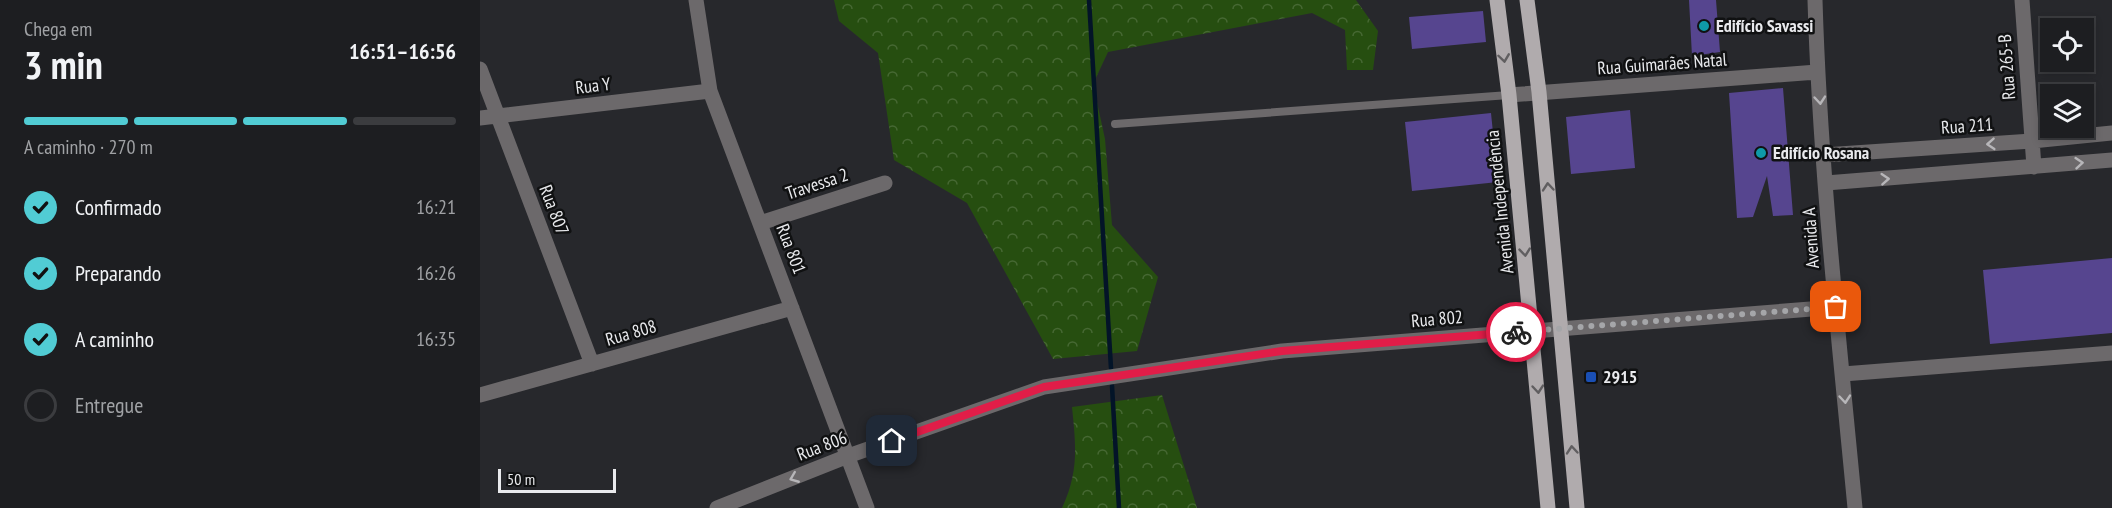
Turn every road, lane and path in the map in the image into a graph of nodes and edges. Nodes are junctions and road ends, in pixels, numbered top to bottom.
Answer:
1 (696, 0) edge
2 (1497, 0) edge
3 (1527, 0) edge
4 (1815, 0) edge
5 (2022, 0) edge
6 (480, 69) edge
7 (1817, 72) junction
8 (710, 92) junction
9 (1539, 92) junction
10 (1509, 95) junction
11 (498, 116) junction
12 (480, 118) edge
13 (1115, 124) dead end
14 (2112, 133) edge
15 (2032, 141) junction
16 (1824, 155) junction
17 (2112, 160) edge
18 (2034, 167) junction
19 (885, 183) dead end
20 (1826, 183) junction
21 (760, 223) junction
22 (1836, 307) junction
23 (792, 308) junction
24 (1561, 329) junction
25 (1533, 331) junction
26 (2112, 353) edge
27 (592, 364) junction
28 (1842, 374) junction
29 (1044, 387) joint
30 (480, 395) edge
31 (848, 456) junction
32 (717, 508) edge
33 (867, 508) edge
34 (1548, 508) edge
35 (1577, 508) edge
36 (1855, 508) edge

1 - 8 street, Rua 801
2 -> 10 main road, Avenida Independência
3 - 9 main road
4 - 7 street, Avenida A
5 - 15 street, Rua 265-B
6 - 11 street, Rua 807
7 - 9 street, Rua Guimarães Natal
7 -> 16 street, Avenida A
8 - 11 street, Rua Y
8 - 21 street, Rua 801
9 - 10 street, Rua Guimarães Natal
24 -> 9 main road
10 - 13 lane
10 -> 25 main road, Avenida Independência
11 - 12 street, Rua Y
11 - 27 street, Rua 807
14 - 15 street, Rua 211
15 -> 16 street, Rua 211
15 - 18 street, Rua 265-B
16 - 20 street, Avenida A
18 -> 17 street
20 -> 18 street
19 - 21 street, Travessa 2
20 - 22 street, Avenida A
21 - 23 street, Rua 801
22 - 24 street, Rua 802
22 - 28 street, Avenida A
23 - 27 street, Rua 808
23 - 31 street, Rua 801
24 - 25 street, Rua 802
35 -> 24 main road
25 - 29 street, Rua 802
25 -> 34 main road, Avenida Independência
26 - 28 street
27 - 30 street, Rua 808
28 -> 36 street, Avenida A
29 - 31 street, Rua 806
31 -> 32 street, Rua 806
31 - 33 street, Rua 801

